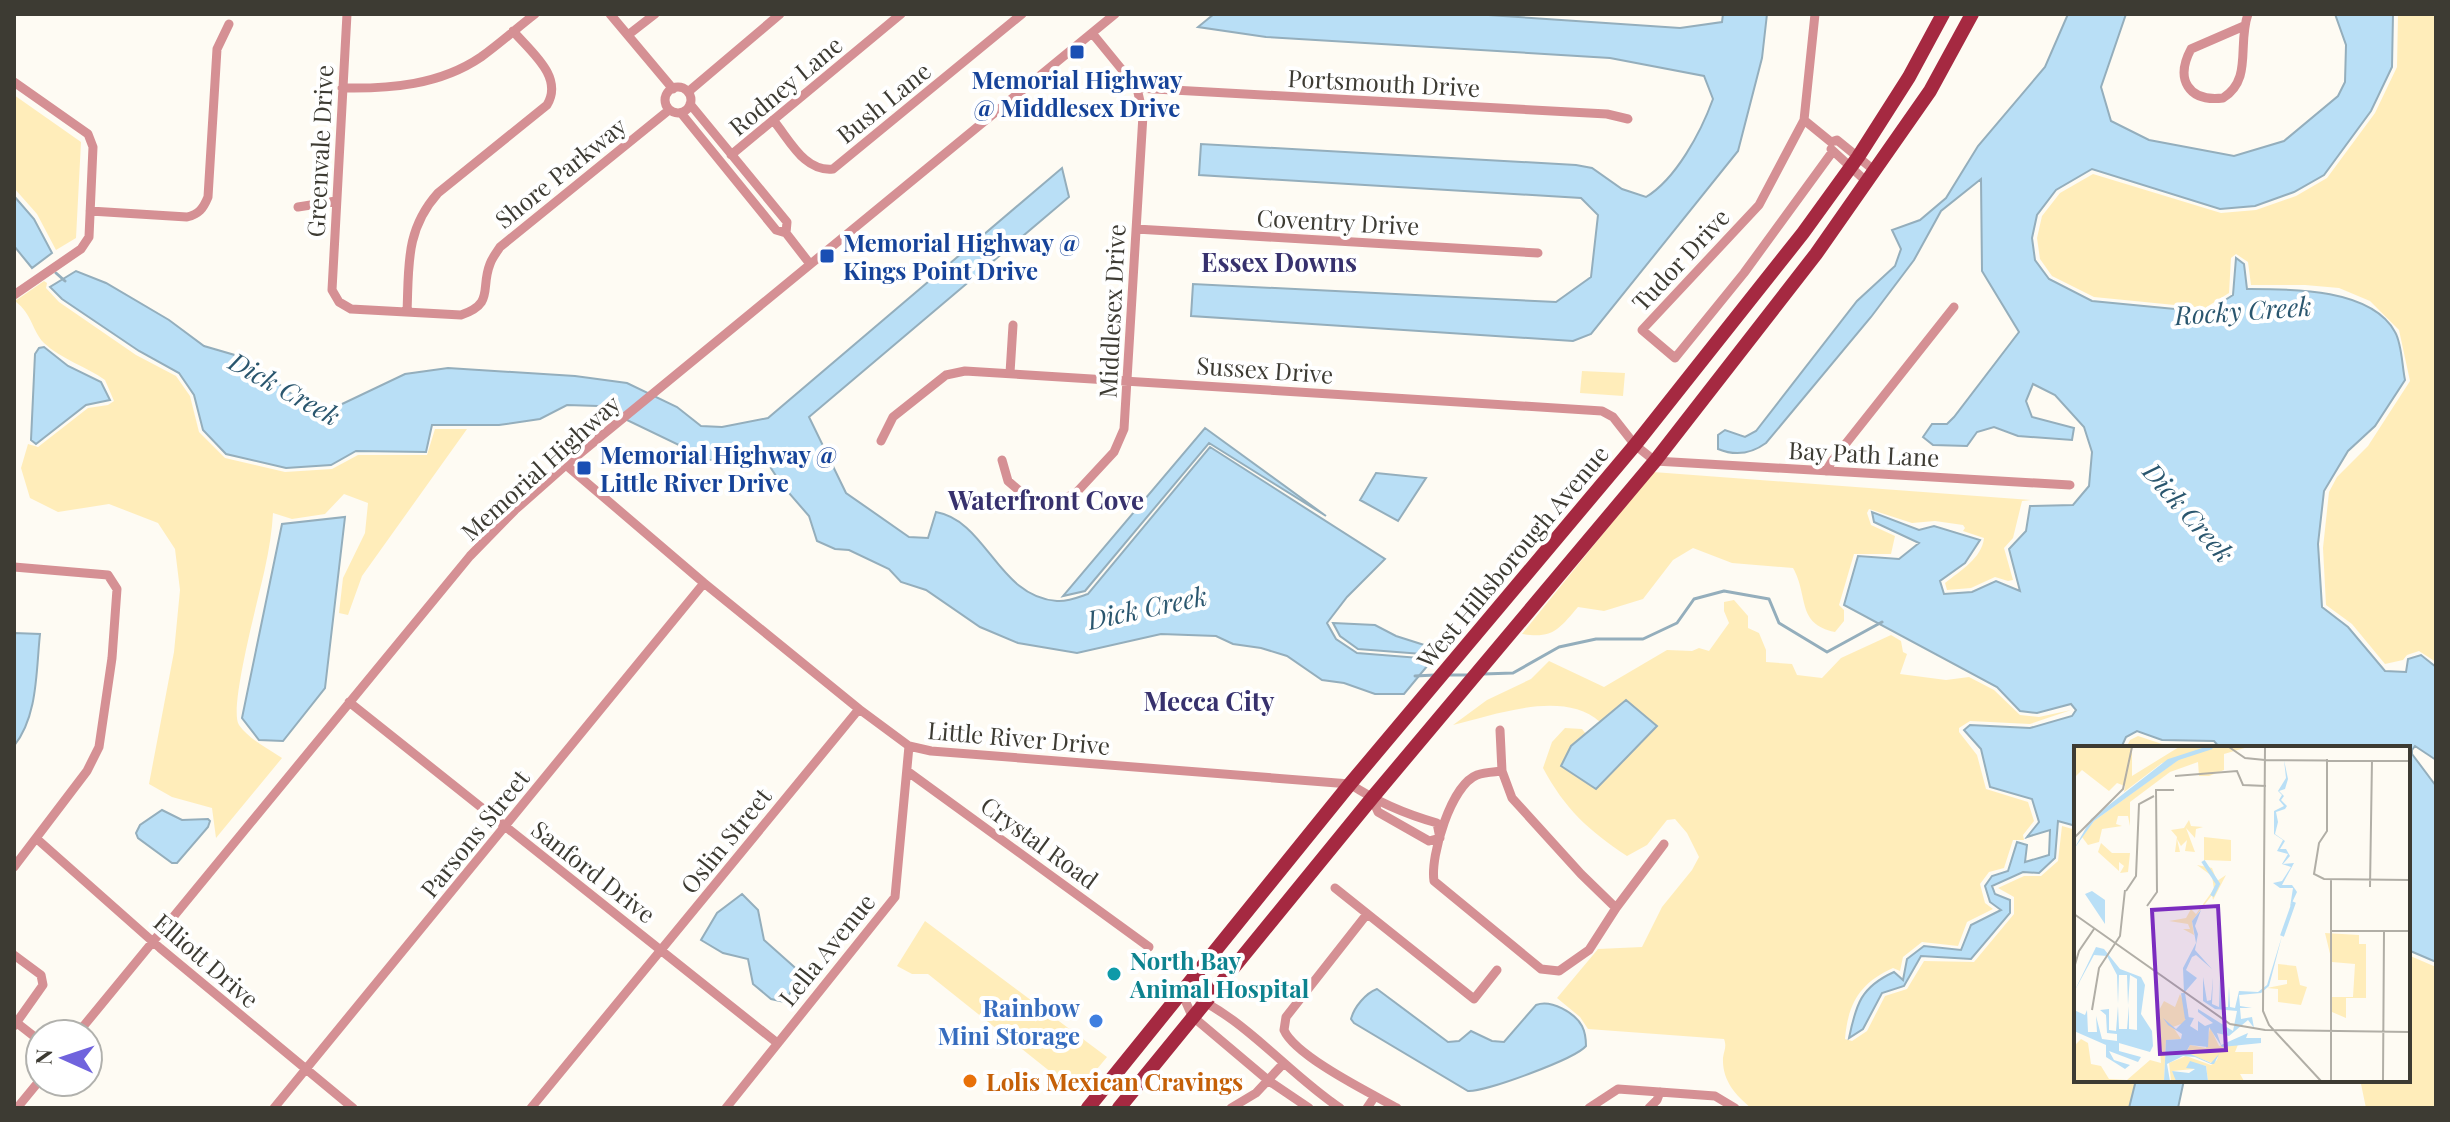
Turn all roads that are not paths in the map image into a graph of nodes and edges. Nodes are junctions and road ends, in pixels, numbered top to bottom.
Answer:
1 (347, 14) edge
2 (535, 14) edge
3 (610, 14) edge
4 (655, 14) edge
5 (780, 14) edge
6 (901, 14) edge
7 (1022, 14) edge
8 (1115, 14) edge
9 (1815, 14) edge
10 (1943, 14) edge
11 (1972, 14) edge
12 (2248, 14) edge
13 (229, 24) dead end
14 (2244, 26) junction
15 (513, 31) junction
16 (1092, 33) junction
17 (628, 35) junction
18 (14, 82) edge
19 (342, 88) junction
20 (1137, 88) junction
21 (673, 89) junction
22 (688, 92) junction
23 (690, 104) junction
24 (669, 110) junction
25 (681, 113) junction
26 (1628, 119) dead end
27 (773, 120) junction
28 (1804, 120) junction
29 (1832, 147) junction
30 (731, 155) junction
31 (1854, 162) junction
32 (1871, 176) junction
33 (336, 201) junction
34 (298, 207) dead end
35 (90, 211) junction
36 (1136, 229) junction
37 (786, 233) junction
38 (1538, 253) dead end
39 (810, 264) junction
40 (332, 290) joint
41 (14, 295) edge
42 (1954, 307) dead end
43 (407, 312) junction
44 (1013, 325) dead end
45 (1010, 373) junction
46 (1127, 380) junction
47 (881, 441) dead end
48 (1635, 445) junction
49 (1002, 460) dead end
50 (1655, 461) junction
51 (566, 465) junction
52 (1826, 471) junction
53 (2070, 485) dead end
54 (14, 567) edge
55 (704, 583) junction
56 (349, 702) junction
57 (859, 709) junction
58 (1500, 730) dead end
59 (909, 746) junction
60 (907, 771) junction
61 (1502, 771) junction
62 (1350, 784) junction
63 (1372, 798) junction
64 (1423, 819) junction
65 (505, 826) junction
66 (1416, 834) junction
67 (1440, 838) junction
68 (37, 839) junction
69 (1664, 844) dead end
70 (14, 867) edge
71 (1335, 888) dead end
72 (1616, 908) junction
73 (1367, 914) junction
74 (154, 940) junction
75 (1149, 947) dead end
76 (661, 949) junction
77 (14, 955) edge
78 (1497, 970) dead end
79 (1181, 991) junction
80 (1205, 1000) junction
81 (1192, 1016) junction
82 (90, 1018) edge
83 (15, 1024) edge
84 (776, 1042) junction
85 (1283, 1064) junction
86 (305, 1070) junction
87 (1269, 1081) junction
88 (1660, 1092) junction
89 (1379, 1101) edge
90 (1596, 1107) edge
91 (274, 1108) edge
92 (353, 1108) edge
93 (531, 1108) edge
94 (726, 1108) edge
95 (1088, 1108) edge
96 (1119, 1108) edge
97 (1231, 1108) edge
98 (1309, 1108) edge
99 (1340, 1108) edge
100 (1367, 1108) edge
101 (1397, 1108) edge
102 (1649, 1108) edge
103 (1735, 1108) edge

1 - 19 street, Greenvale Drive
2 - 15 street
3 - 17 street
4 - 17 street
5 - 22 street
6 - 27 street, Rodney Lane
7 - 27 street, Bush Lane
8 - 16 street, Memorial Highway
9 - 28 street, Tudor Drive
10 - 31 main road, West Hillsborough Avenue
11 - 32 main road, West Hillsborough Avenue
12 - 14 street
13 - 35 street
14 - 14 street
15 - 19 street
15 - 43 street
16 - 20 street
16 - 39 street, Memorial Highway
17 - 21 street
18 - 35 street
19 - 33 street, Greenvale Drive
20 - 26 street, Portsmouth Drive
20 - 36 street, Middlesex Drive
21 - 22 street
21 - 24 street
22 - 23 street
23 - 25 street
23 - 30 street
24 - 25 street
24 - 43 street, Shore Parkway
25 - 37 street
27 - 30 street, Rodney Lane
28 - 29 street
28 - 29 street, Tudor Drive
29 - 31 street
30 - 37 street
31 - 32 street
31 - 48 main road, West Hillsborough Avenue
32 - 50 main road, West Hillsborough Avenue
33 - 34 street
33 - 40 street, Greenvale Drive
35 - 41 street
36 - 38 street, Coventry Drive
36 - 46 street, Middlesex Drive
37 - 39 street
39 - 51 street, Memorial Highway
40 - 43 street, Shore Parkway
42 - 52 street
44 - 45 street
45 - 46 street, Sussex Drive
45 - 47 street, Sussex Drive
46 - 48 street, Sussex Drive
46 - 49 street, Middlesex Drive
48 - 50 street, Sussex Drive
48 - 62 main road, West Hillsborough Avenue
50 - 52 street, Bay Path Lane
50 - 63 main road, West Hillsborough Avenue
51 - 55 street, Little River Drive
51 - 56 street, Memorial Highway
52 - 53 street, Bay Path Lane
54 - 68 street
55 - 57 street, Little River Drive
55 - 65 street, Parsons Street
56 - 65 street, Sanford Drive
56 - 74 street, Memorial Highway
57 - 59 street, Little River Drive
57 - 76 street, Oslin Street
58 - 61 street
59 - 60 street, Lella Avenue
59 - 62 street, Little River Drive
60 - 75 street, Crystal Road
60 - 84 street, Lella Avenue
61 - 67 street
61 - 72 street
62 - 63 street, Little River Drive
62 - 79 main road, West Hillsborough Avenue
63 - 64 street
63 - 66 street
63 - 80 main road, West Hillsborough Avenue
64 - 66 street
64 - 67 street
65 - 76 street, Sanford Drive
65 - 86 street, Parsons Street
66 - 67 street
67 - 72 street
68 - 70 street
68 - 74 street, Elliott Drive
69 - 72 street
71 - 73 street
73 - 78 street
73 - 89 street
74 - 82 street, Memorial Highway
74 - 86 street, Elliott Drive
76 - 84 street, Sanford Drive
76 - 93 street, Oslin Street
77 - 83 street
79 - 80 street
79 - 81 street
79 - 95 main road, West Hillsborough Avenue
80 - 81 main road, West Hillsborough Avenue
80 - 85 street
81 - 87 street
81 - 96 main road, West Hillsborough Avenue
84 - 94 street, Lella Avenue
85 - 87 street
85 - 99 street
86 - 91 street, Parsons Street
86 - 92 street, Elliott Drive
87 - 97 street
87 - 98 street
88 - 90 street
88 - 102 street
88 - 103 street
89 - 100 street
89 - 101 street

